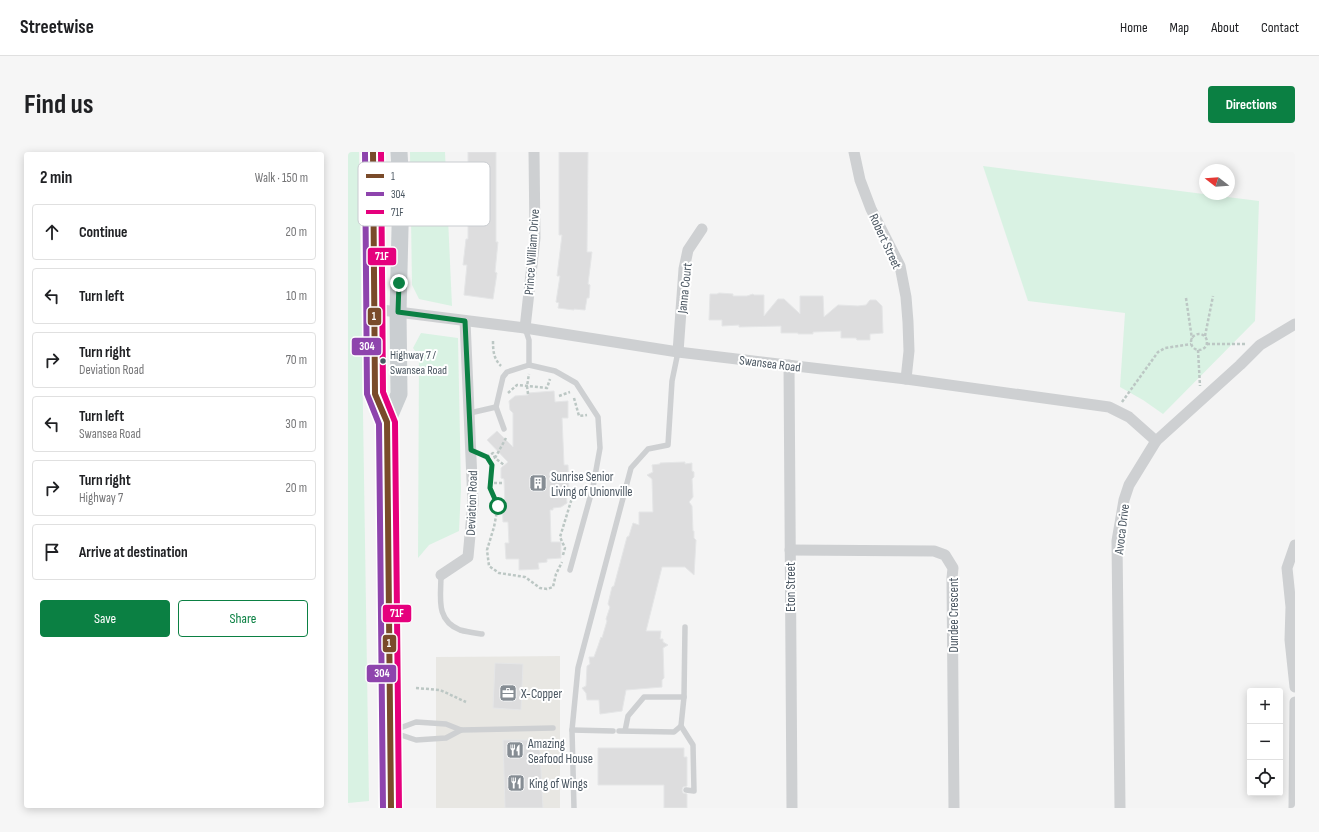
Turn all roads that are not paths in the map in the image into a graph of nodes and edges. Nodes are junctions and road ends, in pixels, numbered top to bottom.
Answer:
1 (373, 152) edge
2 (400, 152) edge
3 (534, 152) edge
4 (854, 152) edge
5 (373, 162) edge
6 (400, 162) edge
7 (373, 226) edge
8 (400, 226) edge
9 (702, 229) dead end
10 (374, 309) junction
11 (398, 312) junction
12 (465, 321) junction
13 (1295, 324) edge
14 (525, 328) junction
15 (678, 352) junction
16 (529, 365) junction
17 (789, 365) junction
18 (906, 379) junction
19 (496, 407) junction
20 (470, 413) junction
21 (387, 422) junction
22 (504, 429) dead end
23 (1156, 441) junction
24 (1295, 545) edge
25 (790, 550) junction
26 (570, 570) dead end
27 (441, 575) joint
28 (685, 627) dead end
29 (482, 634) dead end
30 (1295, 687) edge
31 (684, 697) junction
32 (1295, 702) edge
33 (681, 726) junction
34 (552, 728) dead end
35 (461, 730) junction
36 (572, 730) junction
37 (619, 731) junction
38 (390, 732) junction
39 (686, 790) dead end
40 (391, 808) edge
41 (574, 808) edge
42 (792, 808) edge
43 (954, 808) edge
44 (1120, 808) edge
45 (1294, 808) edge

1 - 5 main road
2 - 6 main road
3 - 14 street, Prince William Drive
4 - 18 street, Robert Street
7 - 10 main road
8 - 11 main road
9 - 15 street, Janna Court
10 - 11 street, Swansea Road
10 - 21 main road
11 - 12 street, Swansea Road
11 - 21 main road
12 - 14 street, Swansea Road
12 - 20 street, Deviation Road
13 - 23 street, Avoca Drive
14 - 15 street, Swansea Road
14 - 16 lane
15 - 17 street, Swansea Road
15 - 36 lane
16 - 19 lane
16 - 26 lane
17 - 18 street, Swansea Road
17 - 25 street, Eton Street
18 - 23 street, Swansea Road
19 - 20 lane
19 - 22 lane
20 - 27 street, Deviation Road
21 - 38 main road
23 - 44 street, Avoca Drive
24 - 30 street
25 - 42 street, Eton Street
25 - 43 street, Dundee Crescent
27 - 29 lane
28 - 31 lane
31 - 33 lane
31 - 37 lane
32 - 45 street
33 - 37 lane
33 - 39 lane
34 - 35 lane
35 - 38 lane
35 - 38 lane
36 - 37 lane
36 - 41 lane
38 - 40 main road

